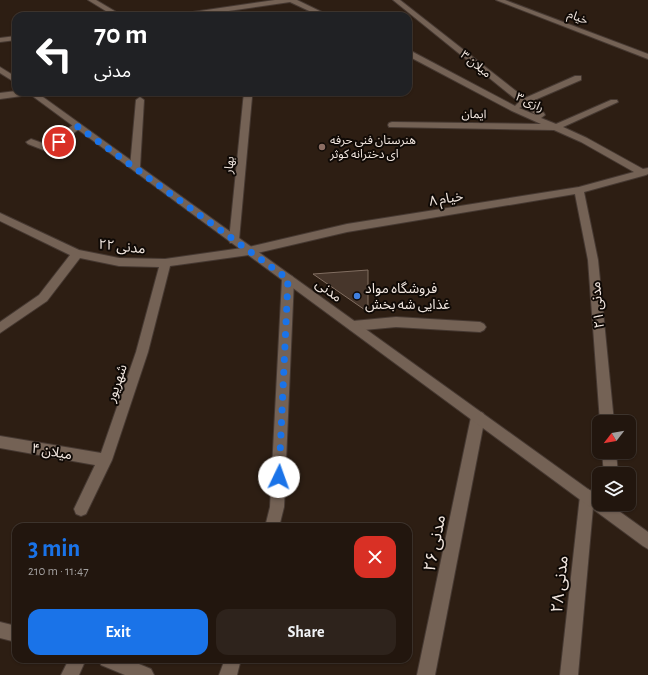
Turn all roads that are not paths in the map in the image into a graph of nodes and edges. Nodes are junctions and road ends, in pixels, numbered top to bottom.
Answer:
1 (91, 0) edge
2 (290, 0) edge
3 (396, 0) edge
4 (499, 0) edge
5 (112, 12) edge
6 (207, 12) edge
7 (317, 12) edge
8 (411, 12) edge
9 (412, 13) edge
10 (12, 38) edge
11 (0, 40) edge
12 (412, 55) edge
13 (648, 57) edge
14 (412, 58) edge
15 (420, 58) junction
16 (0, 70) edge
17 (12, 77) edge
18 (578, 78) dead end
19 (12, 94) edge
20 (0, 96) edge
21 (36, 96) edge
22 (248, 96) edge
23 (140, 100) dead end
24 (524, 102) junction
25 (614, 102) dead end
26 (515, 109) junction
27 (392, 125) dead end
28 (77, 126) junction
29 (556, 127) junction
30 (32, 142) dead end
31 (135, 167) junction
32 (645, 172) edge
33 (579, 190) junction
34 (0, 217) edge
35 (234, 240) junction
36 (249, 251) junction
37 (77, 254) junction
38 (165, 263) junction
39 (288, 279) junction
40 (353, 326) junction
41 (480, 327) dead end
42 (0, 328) edge
43 (606, 415) edge
44 (478, 417) junction
45 (0, 442) edge
46 (105, 460) junction
47 (587, 496) junction
48 (592, 499) edge
49 (81, 509) dead end
50 (615, 511) edge
51 (273, 523) edge
52 (648, 541) edge
53 (0, 630) edge
54 (12, 633) edge
55 (76, 663) edge
56 (116, 663) edge
57 (232, 663) edge
58 (70, 675) edge
59 (145, 675) edge
60 (228, 675) edge
61 (426, 675) edge
62 (569, 675) edge

1 - 5 street
2 - 6 street
2 - 7 street
3 - 8 street, میلان ۳
4 - 13 street, خیام
9 - 24 street, میلان ۳
10 - 11 street
12 - 15 street, رازی ۳
14 - 15 street
15 - 26 street, رازی ۳
16 - 17 street
18 - 24 street
19 - 20 street
21 - 28 street, مدنی
22 - 35 street, بهار
23 - 31 street
24 - 26 street
24 - 29 street, میلان ۳
25 - 29 street
26 - 29 street, رازی ۳
27 - 29 street, ایمان
28 - 30 street
28 - 31 street, مدنی
29 - 32 street, رازی ۳
31 - 35 street, مدنی
32 - 33 street, خیام ۸
33 - 36 street, خیام ۸
33 - 43 street, مدنی ۲۱
34 - 37 street, مدنی ۲۲
35 - 36 street, مدنی
36 - 38 street, مدنی ۲۲
36 - 39 street, مدنی
37 - 38 street, مدنی ۲۲
37 - 42 street
38 - 46 street, شهریور
39 - 40 street, مدنی
39 - 51 street
40 - 41 street
40 - 44 street, مدنی
44 - 47 street, مدنی
44 - 61 street, مدنی ۲۶
45 - 46 street, میلان ۴
46 - 49 street, شهریور
47 - 48 street, مدنی
47 - 62 street, مدنی ۲۸
50 - 52 street, مدنی
53 - 54 street
55 - 58 street
56 - 59 street
57 - 60 street

